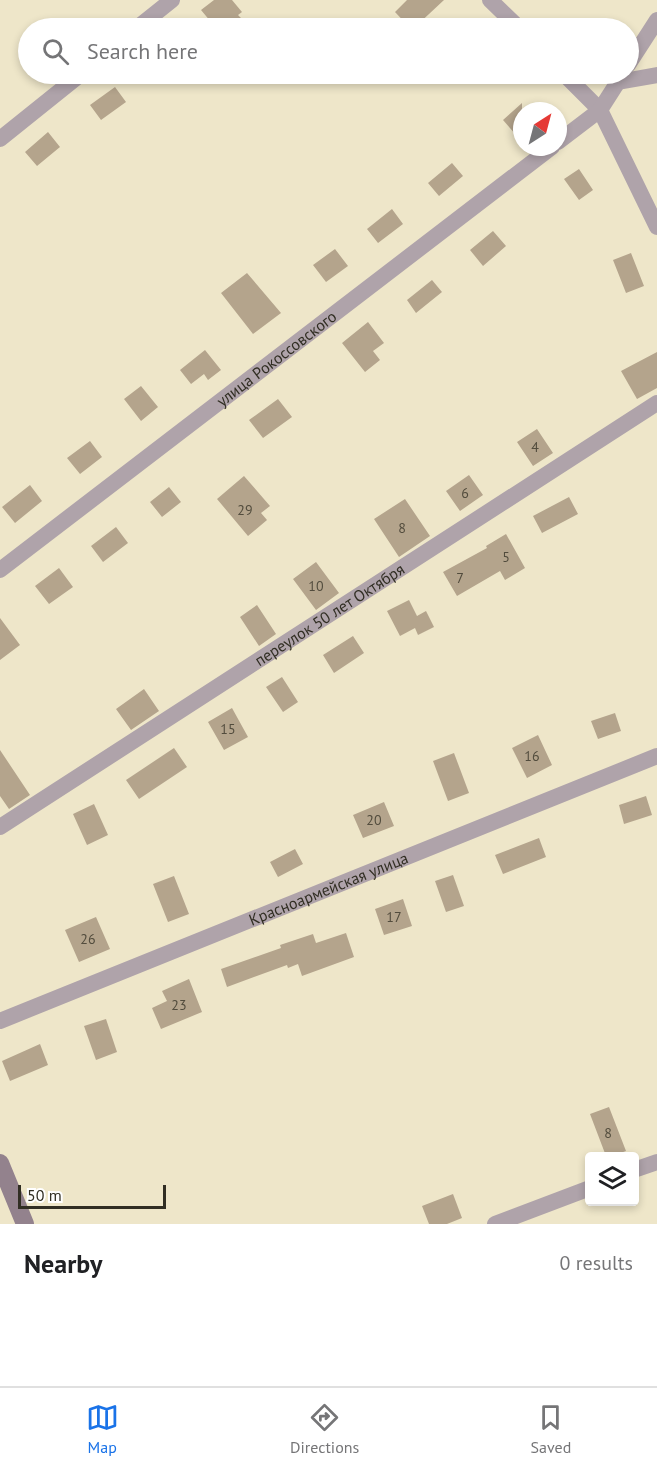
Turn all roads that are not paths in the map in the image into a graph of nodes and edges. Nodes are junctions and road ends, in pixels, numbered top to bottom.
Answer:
1 (172, 0) edge
2 (490, 0) edge
3 (150, 18) edge
4 (509, 18) edge
5 (657, 20) edge
6 (639, 48) edge
7 (657, 75) edge
8 (639, 76) edge
9 (69, 84) edge
10 (574, 84) edge
11 (616, 84) edge
12 (600, 110) junction
13 (567, 135) edge
14 (0, 139) edge
15 (540, 156) edge
16 (657, 227) edge
17 (657, 403) edge
18 (0, 570) edge
19 (657, 756) edge
20 (0, 826) edge
21 (0, 1021) edge
22 (657, 1162) edge
23 (0, 1163) edge
24 (639, 1168) edge
25 (585, 1190) edge
26 (25, 1224) edge
27 (495, 1224) edge

1 - 3 street
2 - 4 street
5 - 6 street
7 - 8 street
9 - 14 street
10 - 12 street
11 - 12 street
12 - 13 street
12 - 16 street
15 - 18 street, улица Рокоссовского
17 - 20 street, переулок 50 лет Октября
19 - 21 street, Красноармейская улица
22 - 24 street
23 - 26 street
25 - 27 street

